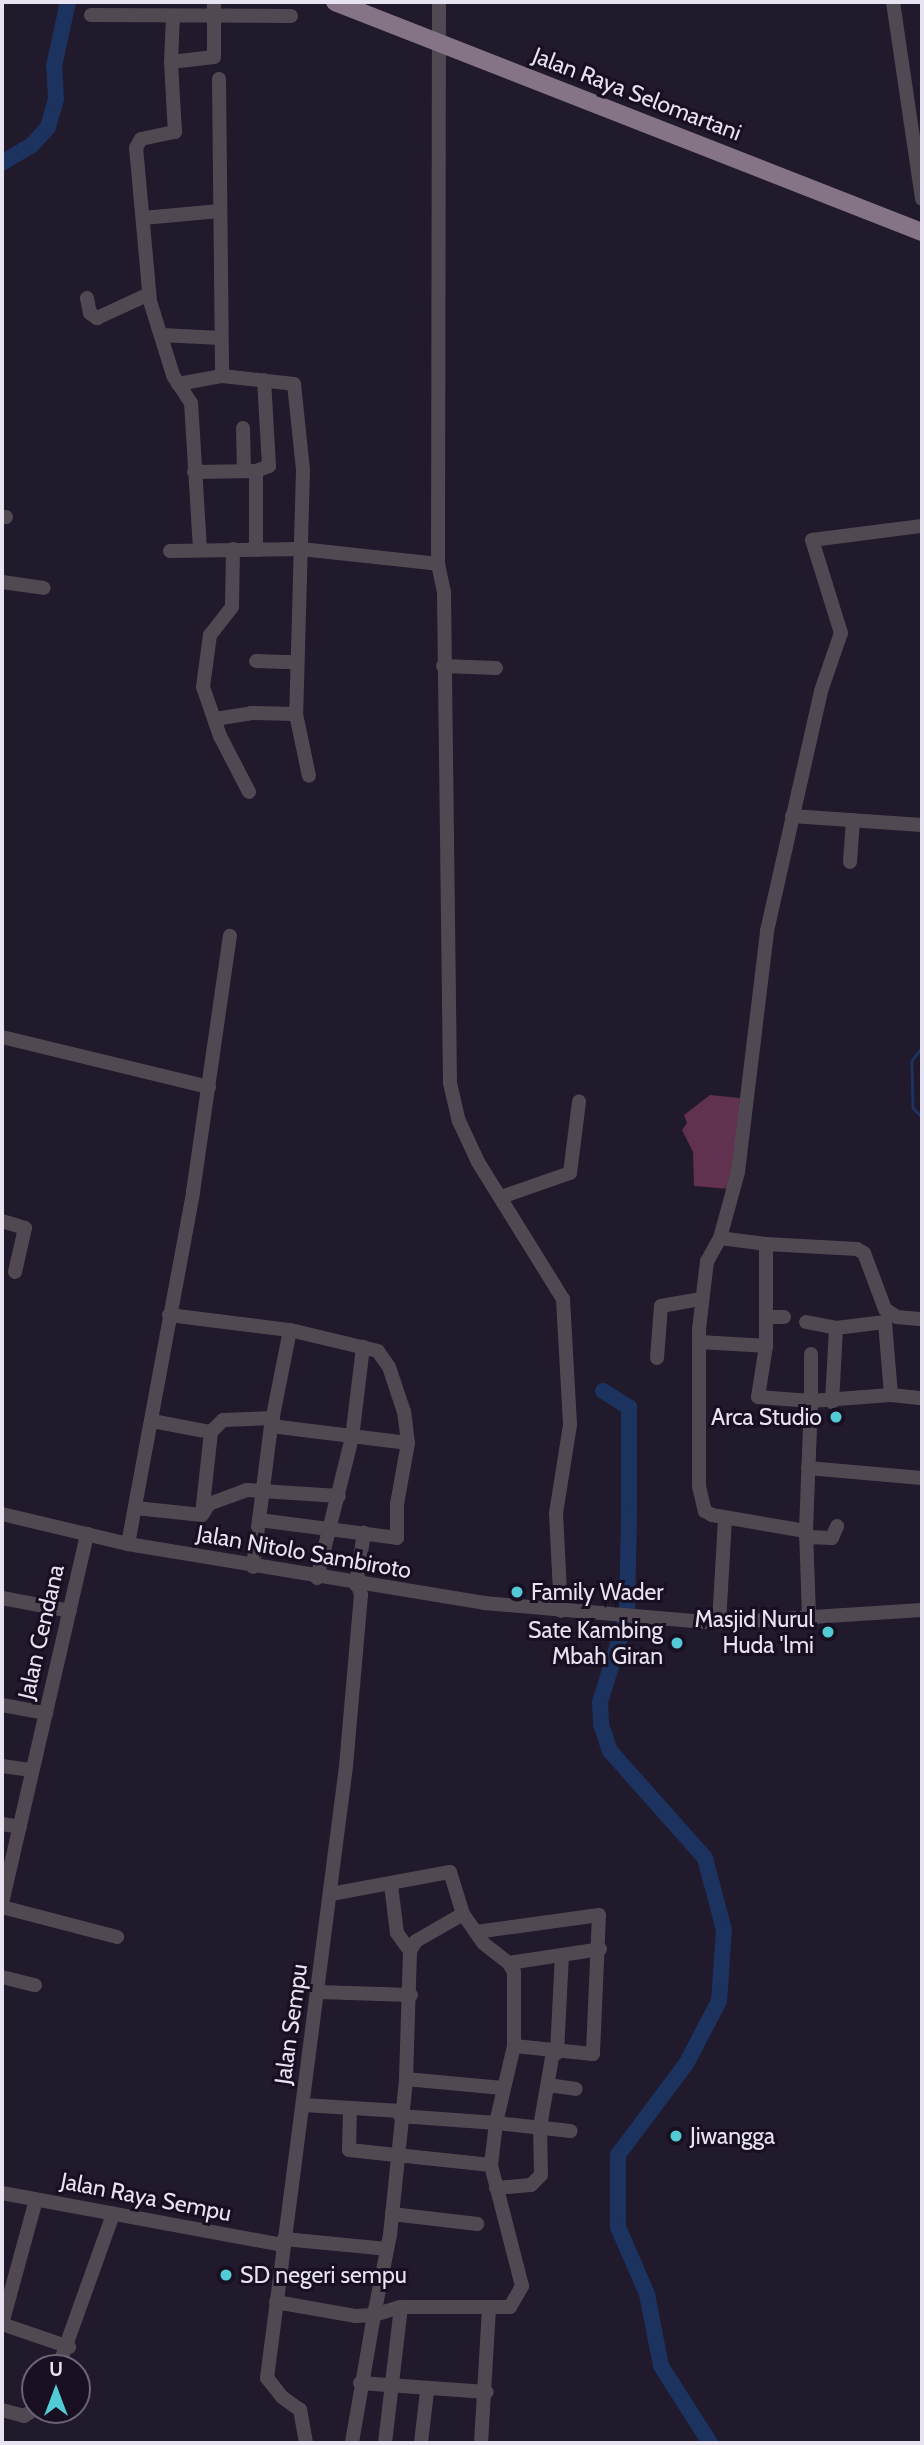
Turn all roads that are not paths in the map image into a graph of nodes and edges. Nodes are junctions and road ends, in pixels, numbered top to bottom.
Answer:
1 (335, 2) edge
2 (439, 2) edge
3 (893, 2) edge
4 (154, 9) edge
5 (214, 9) edge
6 (91, 15) dead end
7 (173, 16) junction
8 (291, 16) dead end
9 (446, 40) junction
10 (171, 62) junction
11 (219, 79) dead end
12 (922, 199) edge
13 (220, 211) junction
14 (144, 218) junction
15 (922, 232) edge
16 (149, 294) junction
17 (87, 298) dead end
18 (161, 335) junction
19 (221, 338) junction
20 (222, 376) junction
21 (264, 380) junction
22 (178, 384) junction
23 (243, 428) dead end
24 (250, 471) junction
25 (194, 472) junction
26 (922, 526) edge
27 (200, 549) junction
28 (301, 549) junction
29 (233, 550) junction
30 (256, 550) junction
31 (170, 551) dead end
32 (438, 564) junction
33 (2, 582) edge
34 (44, 588) dead end
35 (256, 661) dead end
36 (295, 662) junction
37 (443, 666) junction
38 (496, 668) dead end
39 (296, 714) junction
40 (215, 719) junction
41 (309, 776) dead end
42 (248, 792) dead end
43 (792, 816) junction
44 (853, 820) junction
45 (922, 825) edge
46 (850, 862) dead end
47 (230, 936) dead end
48 (2, 1037) edge
49 (209, 1087) junction
50 (579, 1102) dead end
51 (501, 1197) junction
52 (2, 1221) edge
53 (720, 1238) junction
54 (766, 1244) junction
55 (13, 1272) edge
56 (701, 1299) junction
57 (169, 1315) junction
58 (767, 1317) junction
59 (886, 1317) junction
60 (784, 1318) dead end
61 (922, 1319) edge
62 (806, 1322) dead end
63 (836, 1328) junction
64 (290, 1330) junction
65 (698, 1342) junction
66 (766, 1346) junction
67 (363, 1347) junction
68 (811, 1354) dead end
69 (657, 1358) dead end
70 (891, 1395) junction
71 (922, 1398) edge
72 (811, 1401) junction
73 (832, 1402) junction
74 (152, 1421) junction
75 (272, 1422) junction
76 (211, 1432) junction
77 (352, 1438) junction
78 (408, 1443) junction
79 (808, 1468) junction
80 (922, 1478) edge
81 (263, 1490) junction
82 (339, 1496) junction
83 (136, 1508) junction
84 (2, 1514) edge
85 (201, 1515) junction
86 (725, 1519) junction
87 (259, 1520) junction
88 (837, 1526) dead end
89 (333, 1529) junction
90 (364, 1533) junction
91 (87, 1534) junction
92 (806, 1534) junction
93 (128, 1544) junction
94 (253, 1567) junction
95 (317, 1578) junction
96 (361, 1588) junction
97 (2, 1598) edge
98 (922, 1610) edge
99 (70, 1611) junction
100 (561, 1611) junction
101 (809, 1616) junction
102 (719, 1623) junction
103 (2, 1706) edge
104 (46, 1713) junction
105 (2, 1766) edge
106 (32, 1770) junction
107 (2, 1824) edge
108 (20, 1827) junction
109 (391, 1885) junction
110 (331, 1894) junction
111 (2, 1905) edge
112 (463, 1914) junction
113 (476, 1932) junction
114 (117, 1937) dead end
115 (600, 1949) junction
116 (410, 1951) junction
117 (562, 1955) junction
118 (509, 1963) junction
119 (2, 1977) edge
120 (35, 1985) dead end
121 (319, 1992) junction
122 (411, 1995) junction
123 (514, 2046) junction
124 (555, 2052) junction
125 (406, 2079) junction
126 (548, 2085) junction
127 (503, 2088) junction
128 (576, 2089) dead end
129 (303, 2105) junction
130 (350, 2109) junction
131 (401, 2114) junction
132 (496, 2123) junction
133 (540, 2127) junction
134 (571, 2131) dead end
135 (397, 2156) junction
136 (491, 2165) junction
137 (496, 2188) junction
138 (2, 2193) edge
139 (36, 2200) junction
140 (113, 2214) junction
141 (392, 2214) junction
142 (477, 2224) dead end
143 (283, 2242) junction
144 (387, 2249) junction
145 (276, 2302) junction
146 (401, 2307) junction
147 (489, 2309) junction
148 (374, 2315) junction
149 (2, 2324) edge
150 (69, 2347) junction
151 (65, 2354) edge
152 (360, 2383) junction
153 (391, 2388) junction
154 (428, 2391) junction
155 (486, 2392) junction
156 (2, 2410) edge
157 (21, 2415) edge
158 (306, 2443) edge
159 (352, 2443) edge
160 (385, 2443) edge
161 (421, 2443) edge
162 (481, 2443) edge

1 - 9 main road, Jalan Raya Selomartani
2 - 9 street
3 - 12 street
4 - 6 street
4 - 7 street
5 - 7 street
5 - 8 street
5 - 10 street
7 - 10 street
9 - 15 main road, Jalan Raya Selomartani
9 - 32 street
10 - 14 street
11 - 13 street
13 - 14 street
13 - 19 street
14 - 16 street
16 - 17 street
16 - 18 street
18 - 19 street
18 - 22 street
19 - 20 street
20 - 21 street
20 - 22 street
21 - 24 street
21 - 28 street
22 - 25 street
23 - 24 street
24 - 25 street
24 - 30 street
25 - 27 street
26 - 43 street
27 - 29 street
27 - 31 street
28 - 30 street
28 - 32 street
28 - 36 street
29 - 30 street
29 - 40 street
32 - 37 street
33 - 34 street
35 - 36 street
36 - 39 street
37 - 38 street
37 - 51 street
39 - 40 street
39 - 41 street
40 - 42 street
43 - 44 street
43 - 53 street
44 - 45 street
44 - 46 street
47 - 49 street
48 - 49 street
49 - 57 street
50 - 51 street
51 - 100 street
52 - 55 street
53 - 54 street
53 - 56 street
54 - 58 street
54 - 59 street
56 - 65 street
56 - 69 street
57 - 64 street
57 - 74 street
58 - 60 street
58 - 66 street
59 - 61 street
59 - 63 street
59 - 70 street
62 - 63 street
63 - 73 street
64 - 67 street
64 - 75 street
65 - 66 street
65 - 86 street
66 - 72 street
67 - 77 street
67 - 78 street
68 - 72 street
70 - 71 street
70 - 73 street
72 - 73 street
72 - 79 street
74 - 76 street
74 - 83 street
75 - 76 street
75 - 77 street
75 - 81 street
76 - 85 street
77 - 78 street
77 - 82 street
78 - 90 street
79 - 80 street
79 - 92 street
81 - 82 street
81 - 85 street
81 - 87 street
82 - 89 street
83 - 85 street
83 - 93 street
84 - 91 street, Jalan Nitolo Sambiroto
86 - 92 street
86 - 102 street
87 - 89 street
87 - 94 street
88 - 92 street
89 - 90 street
89 - 95 street
90 - 96 street, Jalan Sempu
91 - 93 street, Jalan Nitolo Sambiroto
91 - 99 street, Jalan Cendana
92 - 101 street
93 - 94 street, Jalan Nitolo Sambiroto
94 - 95 street, Jalan Nitolo Sambiroto
95 - 96 street, Jalan Nitolo Sambiroto
96 - 100 street, Jalan Nitolo Sambiroto
96 - 110 street, Jalan Sempu
97 - 99 street
98 - 101 street, Jalan Nitolo Sambiroto
99 - 104 street, Jalan Cendana
100 - 102 street, Jalan Nitolo Sambiroto
101 - 102 street, Jalan Nitolo Sambiroto
103 - 104 street
104 - 106 street, Jalan Cendana
105 - 106 street
106 - 108 street, Jalan Cendana
107 - 108 street
108 - 111 street, Jalan Cendana
109 - 110 street
109 - 112 street
109 - 116 street
110 - 121 street, Jalan Sempu
111 - 114 street
112 - 113 street
112 - 116 street
113 - 115 street
113 - 118 street
115 - 117 street
115 - 124 street
116 - 122 street
117 - 118 street
117 - 124 street
118 - 123 street
119 - 120 street
121 - 122 street
121 - 129 street, Jalan Sempu
122 - 125 street
123 - 124 street
123 - 127 street
124 - 126 street
125 - 127 street
125 - 131 street
126 - 128 street
126 - 133 street
127 - 132 street
129 - 130 street
129 - 143 street, Jalan Sempu
130 - 131 street
130 - 135 street
131 - 132 street
131 - 135 street
132 - 133 street
132 - 136 street
133 - 134 street
133 - 137 street
135 - 136 street
135 - 141 street
136 - 137 street
137 - 147 street
138 - 139 street, Jalan Raya Sempu
139 - 140 street, Jalan Raya Sempu
139 - 149 street
140 - 143 street, Jalan Raya Sempu
140 - 150 street
141 - 142 street
141 - 144 street
143 - 144 street, Jalan Raya Sempu
143 - 145 street, Jalan Sempu
144 - 148 street
145 - 148 street
145 - 158 street, Jalan Sempu
146 - 147 street
146 - 148 street
146 - 153 street
147 - 155 street
148 - 152 street
149 - 150 street
150 - 151 street
152 - 153 street
152 - 159 street
153 - 154 street
153 - 160 street
154 - 155 street
154 - 161 street
155 - 162 street
156 - 157 street

